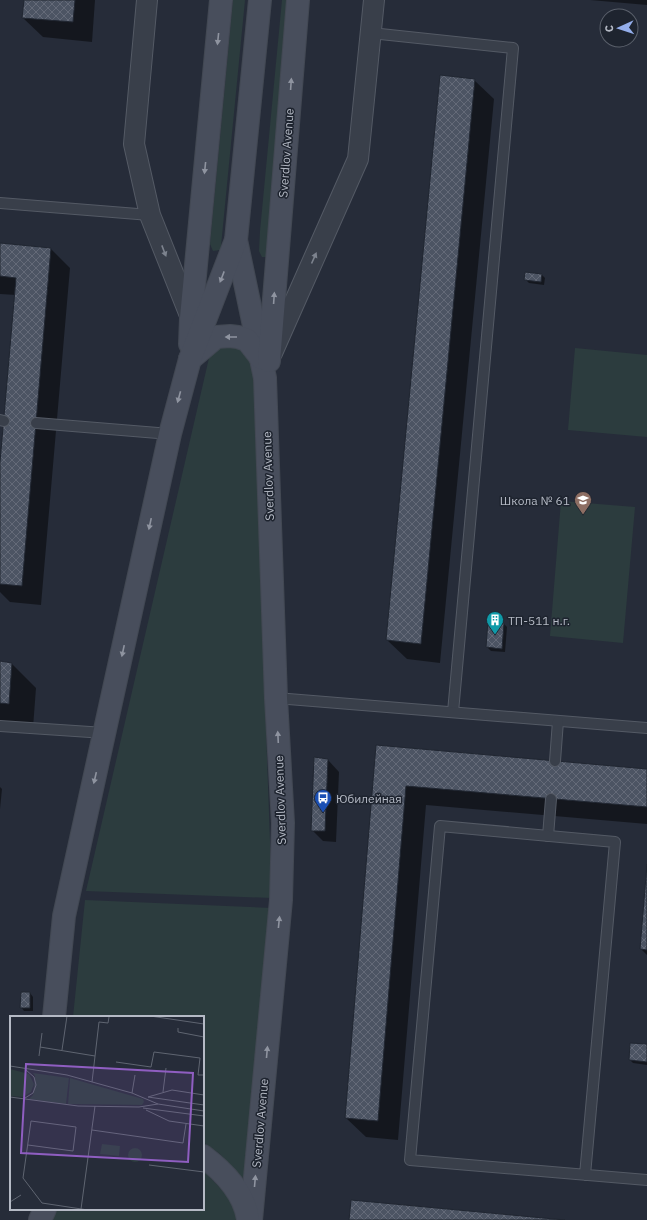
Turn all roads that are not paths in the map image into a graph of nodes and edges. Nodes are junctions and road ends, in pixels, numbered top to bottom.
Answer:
1 (146, 0) edge
2 (221, 0) edge
3 (260, 0) edge
4 (298, 0) edge
5 (374, 0) edge
6 (371, 33) junction
7 (0, 203) edge
8 (150, 215) junction
9 (236, 240) junction
10 (190, 318) junction
11 (190, 360) junction
12 (265, 364) junction
13 (36, 423) dead end
14 (170, 434) junction
15 (276, 698) junction
16 (453, 712) junction
17 (558, 721) junction
18 (0, 726) edge
19 (647, 728) edge
20 (105, 733) junction
21 (555, 761) dead end
22 (551, 798) dead end
23 (548, 836) junction
24 (54, 1016) edge
25 (204, 1157) edge
26 (586, 1175) junction
27 (647, 1180) edge
28 (36, 1210) edge
29 (45, 1210) edge
30 (35, 1220) edge
31 (40, 1220) edge
32 (248, 1220) edge
33 (251, 1220) edge

1 - 8 street
2 -> 10 main road, Sverdlov Avenue
3 - 9 main road, Sverdlov Avenue
12 -> 4 main road, Sverdlov Avenue
5 - 6 street
12 -> 6 street
6 - 16 lane
7 - 8 lane
8 -> 10 street
9 -> 11 main road, Sverdlov Avenue
9 - 12 main road, Sverdlov Avenue
10 - 11 main road, Sverdlov Avenue
12 -> 11 main road
11 -> 14 main road, Sverdlov Avenue
12 - 15 main road, Sverdlov Avenue
13 - 14 lane
14 -> 20 main road, Sverdlov Avenue
15 - 16 lane
33 -> 15 main road, Sverdlov Avenue
16 - 17 lane
17 - 19 lane
17 - 21 lane
18 - 20 lane
20 -> 24 main road, Sverdlov Avenue
22 - 23 lane
23 - 26 lane
23 - 26 lane
25 - 32 main road
26 - 27 lane
28 - 30 main road
29 - 31 main road

